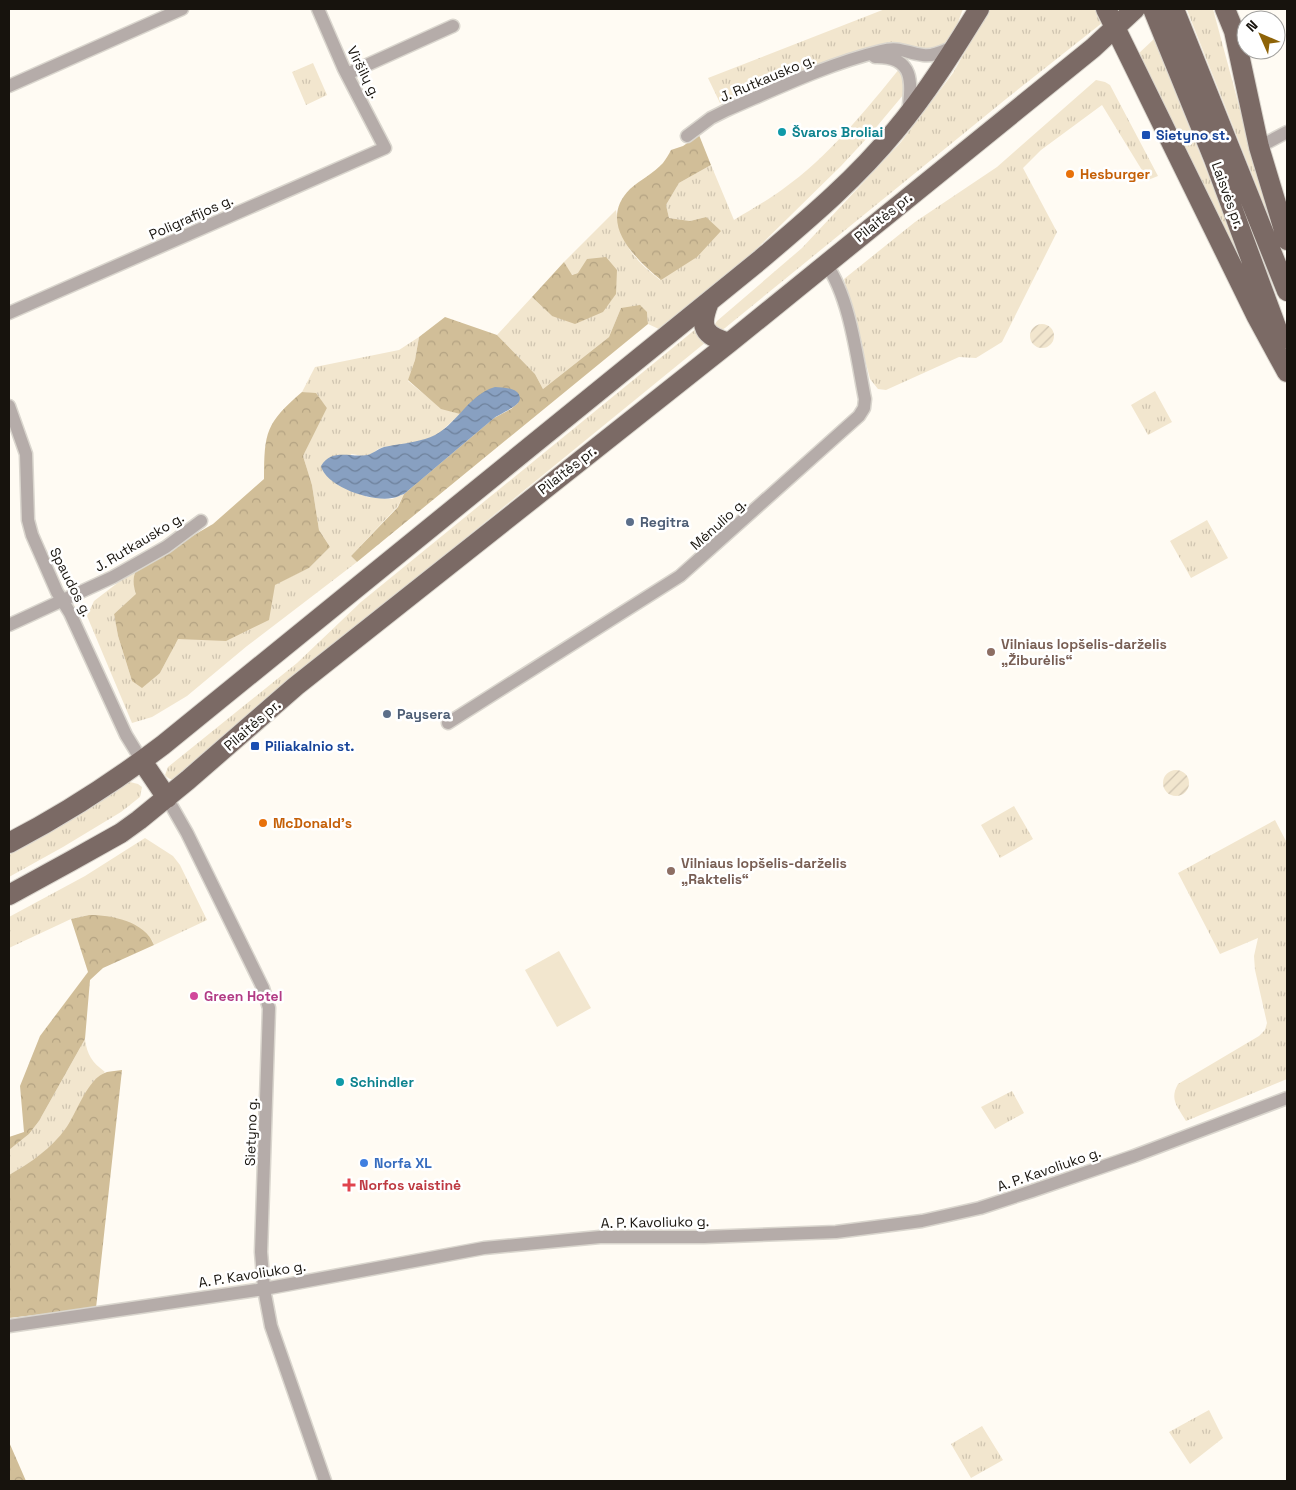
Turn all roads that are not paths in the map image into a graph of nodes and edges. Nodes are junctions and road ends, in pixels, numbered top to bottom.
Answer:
1 (182, 9) edge
2 (318, 9) edge
3 (979, 9) edge
4 (1106, 9) edge
5 (1135, 9) edge
6 (1153, 9) edge
7 (1174, 9) edge
8 (1225, 9) edge
9 (1232, 9) edge
10 (453, 26) dead end
11 (1114, 29) junction
12 (1234, 31) junction
13 (957, 45) junction
14 (863, 57) junction
15 (347, 74) junction
16 (9, 86) edge
17 (908, 115) junction
18 (1287, 132) edge
19 (687, 136) dead end
20 (1259, 147) junction
21 (385, 148) joint
22 (1223, 156) junction
23 (1287, 240) edge
24 (826, 264) junction
25 (1287, 291) edge
26 (709, 302) junction
27 (9, 313) edge
28 (729, 343) junction
29 (1287, 356) edge
30 (1287, 372) edge
31 (9, 406) edge
32 (201, 522) dead end
33 (63, 601) junction
34 (9, 625) edge
35 (448, 723) dead end
36 (142, 761) junction
37 (167, 798) junction
38 (9, 843) edge
39 (9, 895) edge
40 (1287, 1098) edge
41 (264, 1289) junction
42 (9, 1326) edge
43 (324, 1481) edge

1 - 16 street
2 - 15 street, Viršilų g.
3 - 13 main road
4 - 11 main road
5 - 11 main road, Pilaitės pr.
6 - 22 main road, Laisvės pr.
7 - 22 main road, Laisvės pr.
8 - 12 main road
9 - 12 main road
10 - 15 street
11 - 24 main road, Pilaitės pr.
11 - 30 main road
12 - 20 main road
13 - 14 street, J. Rutkausko g.
13 - 17 main road
14 - 17 street, J. Rutkausko g.
14 - 19 street, J. Rutkausko g.
15 - 21 street, Viršilų g.
17 - 26 main road
18 - 20 street
20 - 23 main road
21 - 27 street, Poligrafijos g.
22 - 25 main road, Laisvės pr.
22 - 29 main road, Laisvės pr.
24 - 28 main road, Pilaitės pr.
24 - 35 street, Mėnulio g.
26 - 28 main road
26 - 36 main road
28 - 37 main road, Pilaitės pr.
31 - 33 street, Spaudos g.
32 - 33 street, J. Rutkausko g.
33 - 34 street, J. Rutkausko g.
33 - 36 street, Spaudos g.
36 - 37 main road
36 - 38 main road
37 - 39 main road, Pilaitės pr.
37 - 41 street, Sietyno g.
40 - 41 street, A. P. Kavoliuko g.
41 - 42 street, A. P. Kavoliuko g.
41 - 43 street, Sietyno g.

